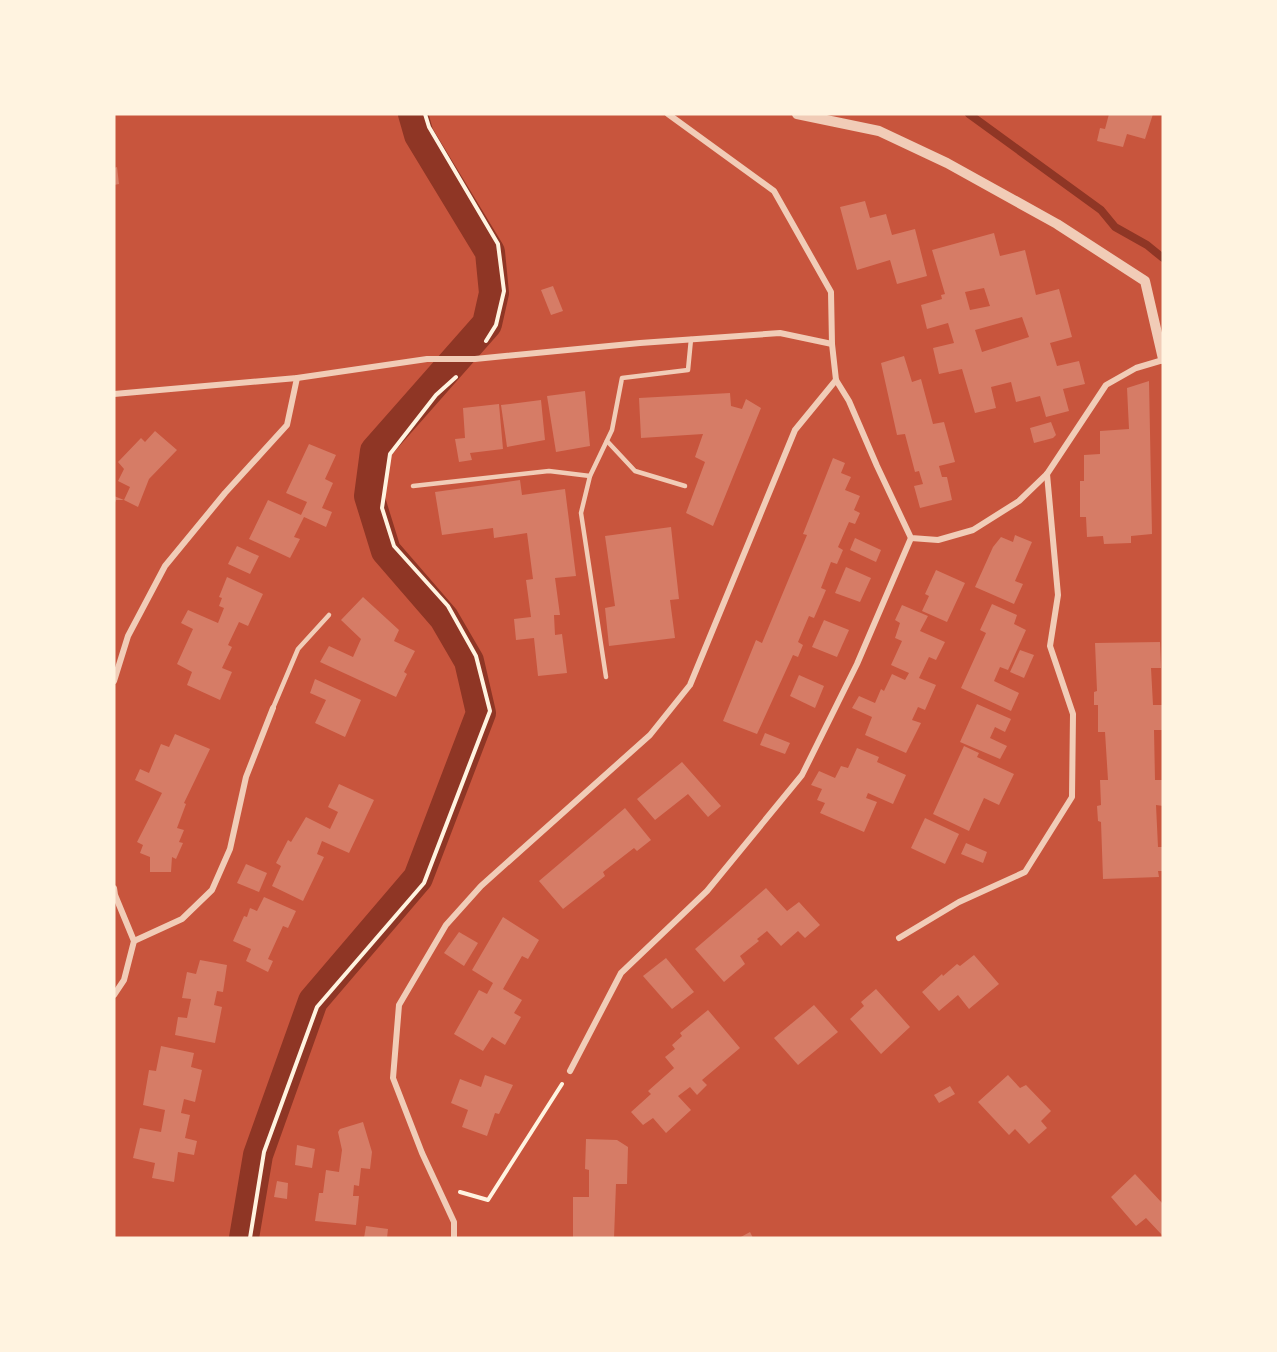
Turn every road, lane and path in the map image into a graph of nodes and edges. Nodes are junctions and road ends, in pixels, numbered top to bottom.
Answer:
1 (425, 114) edge
2 (668, 114) edge
3 (797, 114) edge
4 (691, 339) junction
5 (832, 344) junction
6 (475, 359) junction
7 (1163, 360) edge
8 (297, 378) junction
9 (836, 380) junction
10 (114, 394) edge
11 (607, 441) junction
12 (1047, 474) junction
13 (590, 476) junction
14 (414, 486) dead end
15 (685, 486) dead end
16 (911, 538) junction
17 (329, 615) dead end
18 (606, 677) dead end
19 (114, 681) edge
20 (273, 708) joint
21 (114, 888) edge
22 (899, 938) dead end
23 (134, 941) junction
24 (114, 995) edge
25 (570, 1071) joint
26 (436, 1185) junction
27 (250, 1238) edge
28 (454, 1238) edge

1 - 6 path
2 - 5 street
3 - 7 street
4 - 5 street
4 - 6 street
4 - 11 lane
5 - 9 street
6 - 8 street
6 - 27 path
7 - 12 street
8 - 10 street
8 - 19 street
9 - 16 street
9 - 26 street
11 - 13 lane
11 - 15 lane
12 - 16 street
12 - 22 street
13 - 14 lane
13 - 18 lane
16 - 25 street
17 - 20 lane
20 - 23 street
21 - 23 street
23 - 24 street
25 - 26 path
26 - 28 street

